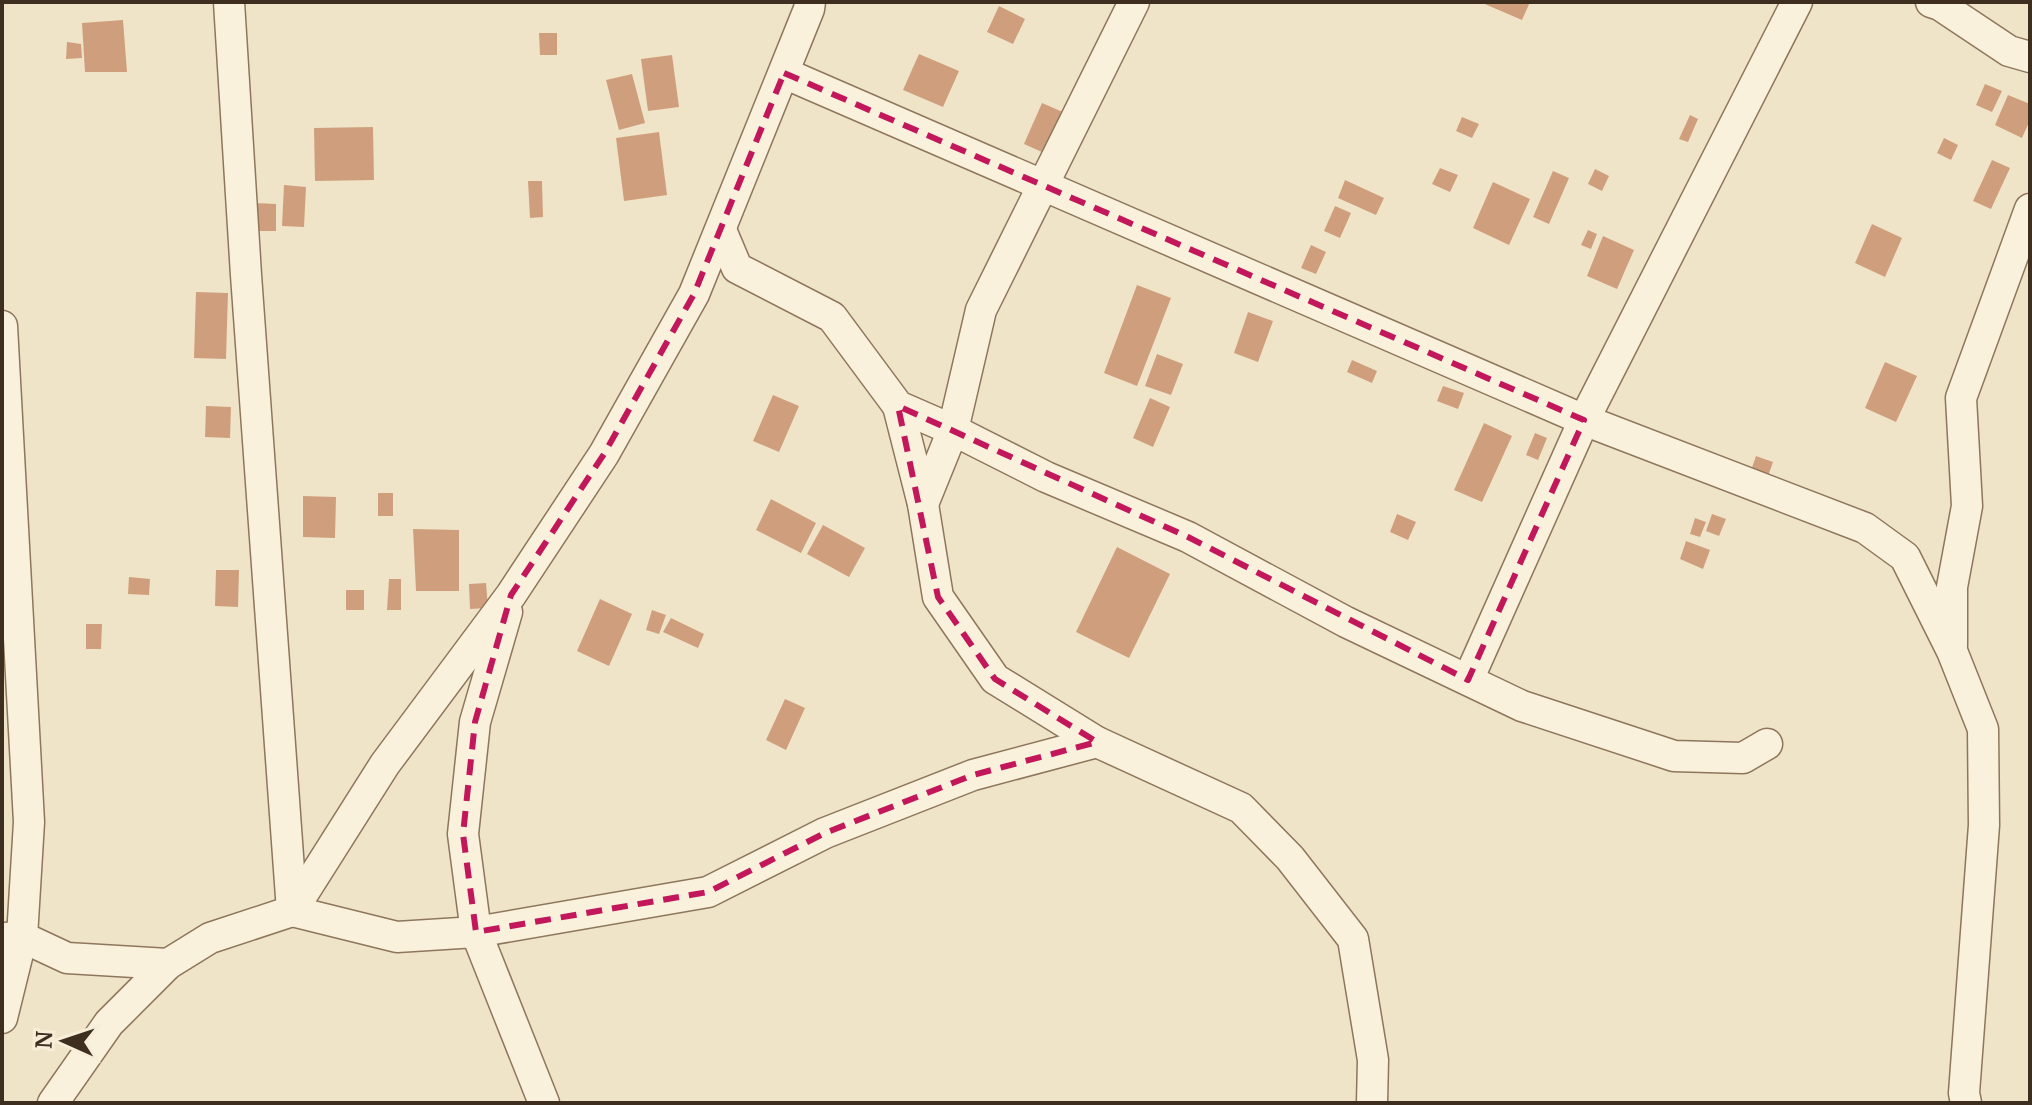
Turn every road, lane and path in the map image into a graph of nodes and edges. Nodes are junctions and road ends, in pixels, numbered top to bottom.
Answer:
1 (229, 2) edge
2 (1134, 2) edge
3 (1797, 2) edge
4 (1931, 2) edge
5 (811, 4) edge
6 (2030, 57) edge
7 (784, 73) junction
8 (1041, 186) junction
9 (2030, 209) edge
10 (721, 230) junction
11 (2, 326) edge
12 (898, 406) junction
13 (1584, 420) junction
14 (953, 430) junction
15 (923, 504) junction
16 (511, 595) junction
17 (1952, 651) junction
18 (1468, 680) junction
19 (1097, 742) junction
20 (1767, 744) dead end
21 (292, 911) junction
22 (476, 932) junction
23 (12, 938) edge
24 (168, 964) junction
25 (2, 1018) edge
26 (53, 1103) edge
27 (544, 1103) edge
28 (1372, 1103) edge
29 (1966, 1103) edge

1 - 21 street
2 - 8 street
3 - 13 street
4 - 6 street
5 - 7 street
7 - 8 street
7 - 10 street
8 - 13 street
8 - 14 street
9 - 17 street
10 - 12 street
10 - 16 street
11 - 23 street
12 - 14 street
12 - 15 street
13 - 17 street
13 - 18 street
14 - 15 street
14 - 18 street
15 - 19 street
16 - 21 street
16 - 22 street
17 - 29 street
18 - 20 street
19 - 22 street
19 - 28 street
21 - 22 street
21 - 24 street
22 - 27 street
23 - 24 street
23 - 25 street
24 - 26 street

